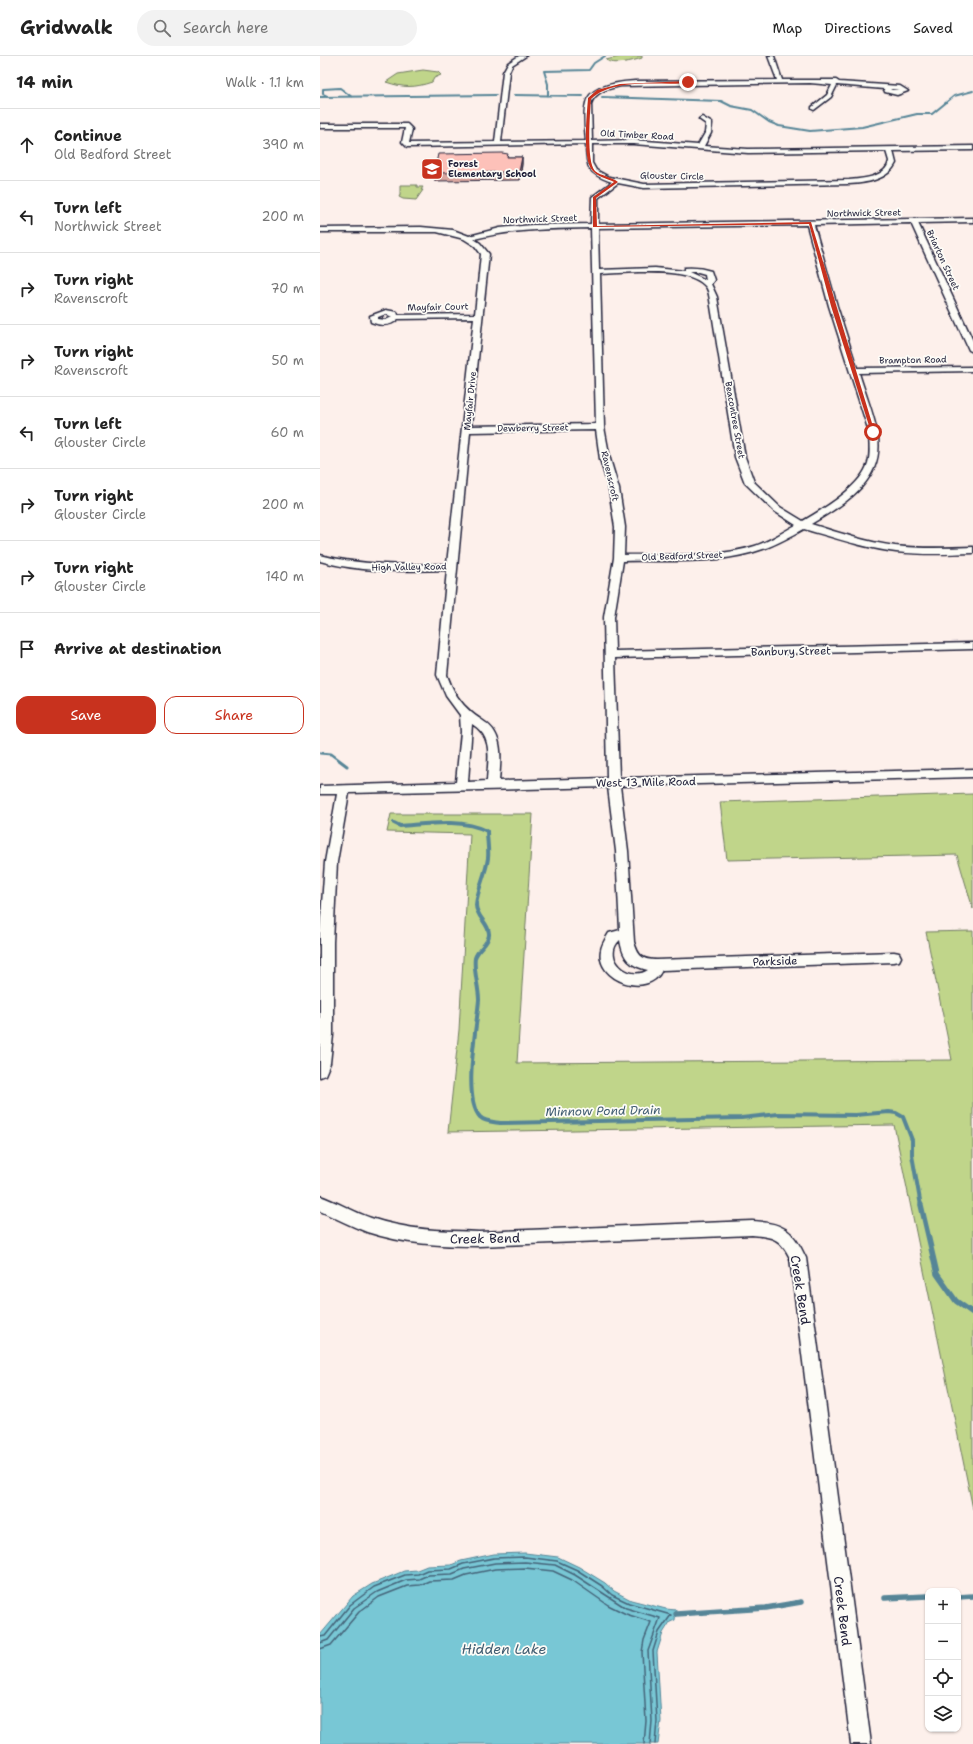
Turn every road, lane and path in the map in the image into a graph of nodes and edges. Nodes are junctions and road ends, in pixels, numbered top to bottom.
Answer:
1 (523, 56) edge
2 (771, 56) edge
3 (780, 81) junction
4 (836, 82) junction
5 (888, 88) dead end
6 (814, 108) dead end
7 (702, 119) dead end
8 (320, 126) edge
9 (588, 142) junction
10 (498, 144) junction
11 (699, 148) junction
12 (973, 148) edge
13 (889, 150) junction
14 (617, 182) junction
15 (973, 220) edge
16 (914, 222) junction
17 (810, 223) junction
18 (595, 227) junction
19 (320, 230) edge
20 (468, 238) junction
21 (597, 272) junction
22 (479, 316) junction
23 (396, 317) dead end
24 (973, 350) edge
25 (973, 369) edge
26 (854, 371) junction
27 (600, 427) junction
28 (467, 429) junction
29 (803, 525) junction
30 (973, 550) edge
31 (320, 558) edge
32 (619, 558) junction
33 (452, 567) junction
34 (973, 646) edge
35 (610, 655) junction
36 (466, 714) junction
37 (973, 773) edge
38 (614, 782) junction
39 (492, 786) junction
40 (462, 787) junction
41 (320, 790) edge
42 (344, 790) junction
43 (626, 933) junction
44 (894, 957) dead end
45 (657, 965) junction
46 (320, 1071) edge
47 (320, 1203) edge
48 (862, 1744) edge

1 - 10 street
2 - 3 street
3 - 4 street, Glouster Circle
3 - 9 street, Glouster Circle
4 - 5 street, Glouster Circle
4 - 6 street
7 - 11 street
8 - 10 street, Old Timber Road
9 - 10 street, Old Timber Road
9 - 11 street, Old Timber Road
9 - 14 street, Glouster Circle
11 - 13 street, Old Timber Road
12 - 13 street, Old Timber Road
13 - 14 street, Glouster Circle
14 - 18 street, Ravenscroft
15 - 16 street, Northwick Street
16 - 17 street, Northwick Street
16 - 24 street, Briarton Street
17 - 18 street, Northwick Street
17 - 26 street, Old Bedford Street
18 - 20 street, Northwick Street
18 - 21 street, Ravenscroft
19 - 20 street, Mayfair Drive
20 - 22 street, Mayfair Drive
21 - 27 street, Ravenscroft
21 - 29 street, Beacontree Street
22 - 23 street, Mayfair Court
22 - 28 street, Mayfair Drive
25 - 26 street, Brampton Road
26 - 29 street, Old Bedford Street
27 - 28 street, Dewberry Street
27 - 32 street, Ravenscroft
28 - 33 street, Mayfair Drive
29 - 30 street, Beacontree Street
29 - 32 street, Old Bedford Street
31 - 33 street, High Valley Road
32 - 35 street, Ravenscroft
33 - 36 street, Mayfair Drive
34 - 35 street, Banbury Street
35 - 38 street, Ravenscroft
36 - 39 street, Mayfair Drive
36 - 40 street
37 - 38 street, West 13 Mile Road
38 - 39 street, West 13 Mile Road
38 - 43 street, Parkside
39 - 40 street, West 13 Mile Road
40 - 42 street, West 13 Mile Road
41 - 42 street, West 13 Mile Road
42 - 46 street
43 - 45 street, Parkside
43 - 45 street
44 - 45 street, Parkside
47 - 48 street, Creek Bend

